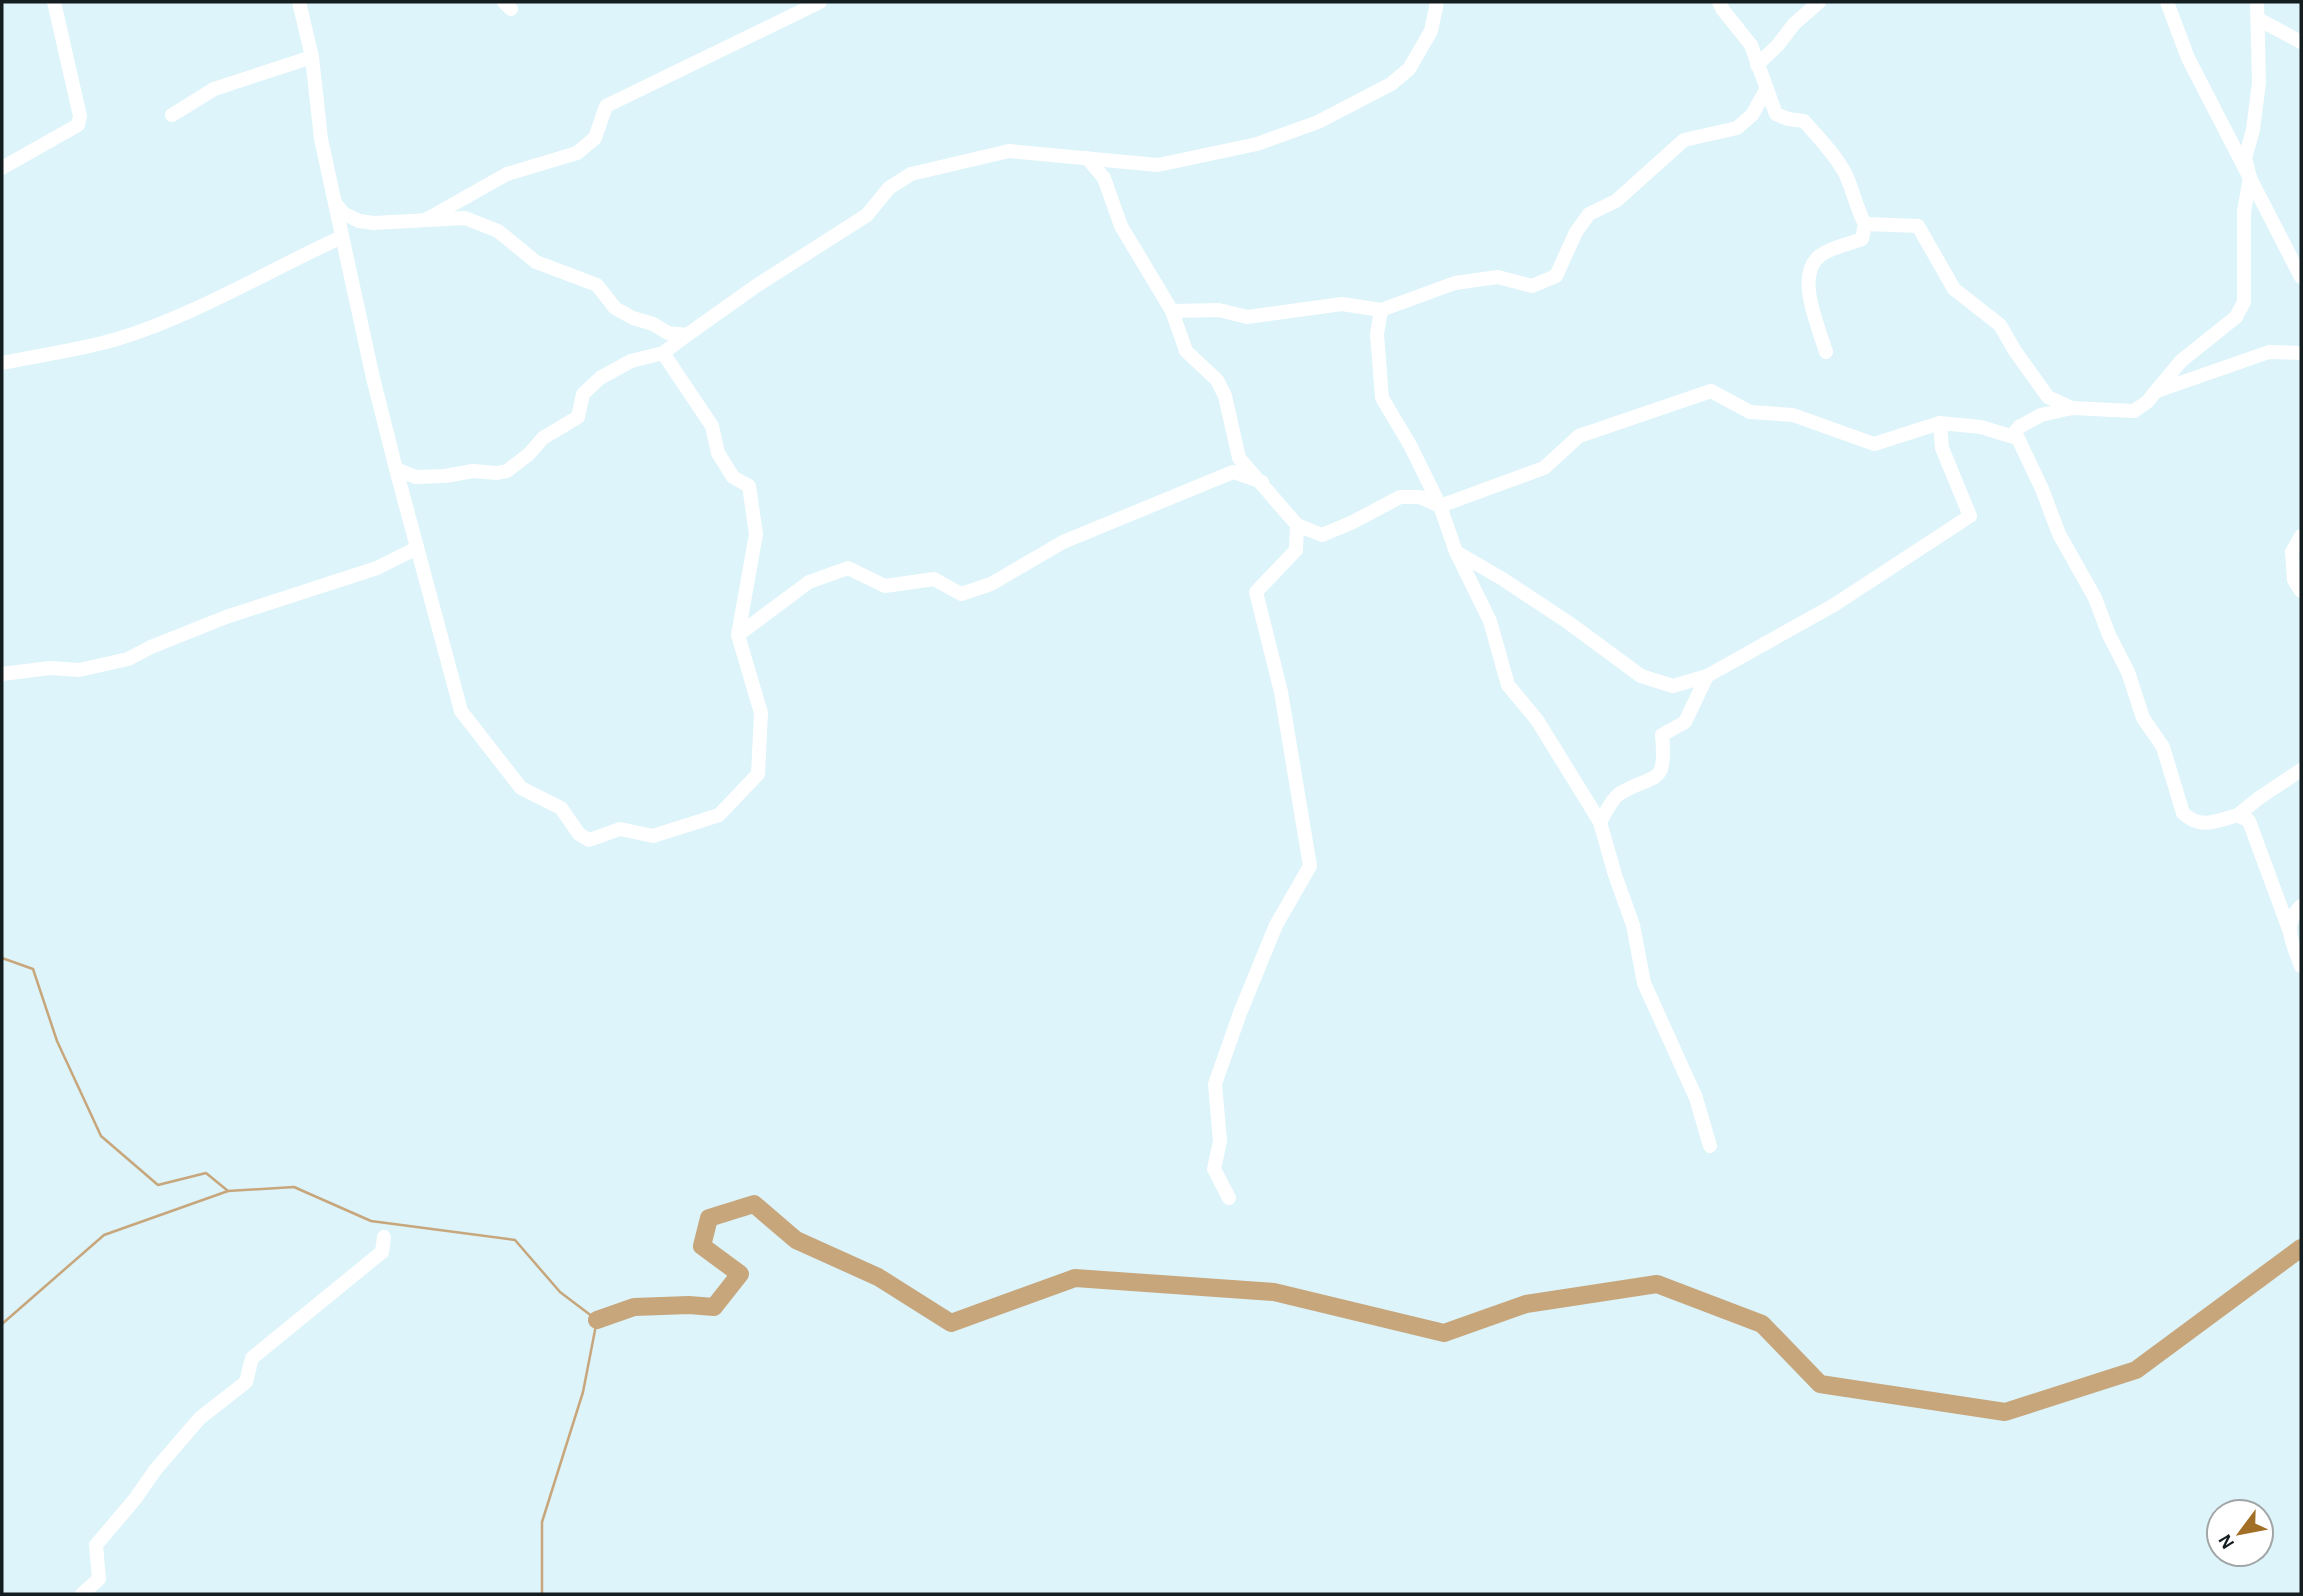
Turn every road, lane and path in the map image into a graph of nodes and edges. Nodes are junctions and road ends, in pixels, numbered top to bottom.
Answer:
1 (54, 2) edge
2 (299, 2) edge
3 (820, 2) edge
4 (1437, 2) edge
5 (1719, 2) edge
6 (1819, 2) edge
7 (2166, 2) edge
8 (2257, 2) edge
9 (2258, 19) junction
10 (2301, 42) edge
11 (312, 57) junction
12 (1757, 65) junction
13 (1766, 90) junction
14 (172, 115) dead end
15 (1087, 158) junction
16 (2, 168) edge
17 (2250, 177) junction
18 (335, 203) junction
19 (425, 220) junction
20 (1865, 224) junction
21 (342, 237) junction
22 (2301, 277) edge
23 (1381, 310) junction
24 (1172, 311) junction
25 (687, 335) junction
26 (1826, 352) dead end
27 (663, 353) junction
28 (2301, 353) edge
29 (2, 363) edge
30 (2156, 392) junction
31 (2073, 408) junction
32 (1940, 423) junction
33 (2017, 438) junction
34 (396, 470) junction
35 (1262, 482) junction
36 (1440, 506) junction
37 (1297, 525) junction
38 (2301, 536) edge
39 (417, 548) junction
40 (1456, 552) junction
41 (2301, 591) edge
42 (738, 635) junction
43 (2, 674) edge
44 (1707, 676) junction
45 (2301, 770) edge
46 (2238, 816) junction
47 (1600, 822) junction
48 (2301, 906) edge
49 (2290, 932) junction
50 (2301, 967) edge
51 (1710, 1146) dead end
52 (1229, 1198) dead end
53 (384, 1237) dead end
54 (82, 1594) edge

1 - 16 street
2 - 11 street
3 - 19 street
4 - 15 street
5 - 12 street
6 - 12 street
7 - 17 street
8 - 9 street
9 - 10 street
9 - 17 street
11 - 14 street
11 - 18 street
12 - 13 street
13 - 20 street
13 - 23 street
15 - 24 street
15 - 25 street
17 - 22 street
17 - 30 street
18 - 19 street
18 - 21 street
19 - 25 street
20 - 26 street
20 - 31 street
21 - 29 street
21 - 34 street
23 - 24 street
23 - 36 street
24 - 35 street
25 - 27 street
27 - 34 street
27 - 42 street
28 - 30 street
30 - 31 street
31 - 33 street
32 - 33 street
32 - 36 street
32 - 44 street
33 - 46 street
34 - 39 street
35 - 37 street
35 - 42 street
36 - 37 street
36 - 40 street
37 - 52 street
38 - 41 street
39 - 42 street
39 - 43 street
40 - 44 street
40 - 47 street
44 - 47 street
45 - 46 street
46 - 49 street
47 - 51 street
48 - 49 street
49 - 50 street
53 - 54 street

